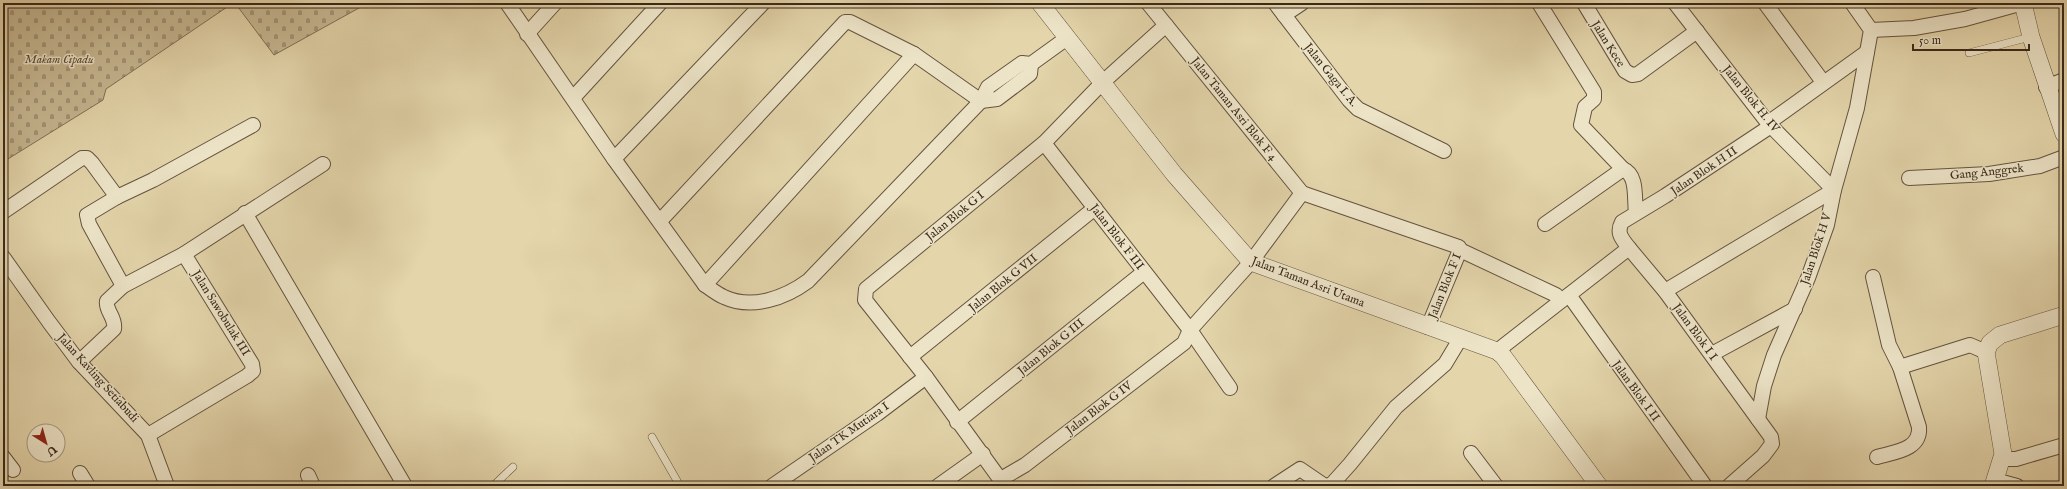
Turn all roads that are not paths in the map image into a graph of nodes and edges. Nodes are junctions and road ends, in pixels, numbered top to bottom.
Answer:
1 (507, 3) edge
2 (555, 3) edge
3 (660, 3) edge
4 (763, 3) edge
5 (1040, 3) edge
6 (1148, 3) edge
7 (1275, 3) edge
8 (1302, 3) edge
9 (1539, 3) edge
10 (1584, 3) edge
11 (1675, 3) edge
12 (1766, 3) edge
13 (1852, 3) edge
14 (2023, 3) edge
15 (1284, 15) junction
16 (1166, 26) junction
17 (1873, 30) junction
18 (1697, 31) junction
19 (527, 34) junction
20 (2031, 37) junction
21 (1067, 38) junction
22 (1867, 52) junction
23 (914, 54) junction
24 (1969, 54) dead end
25 (1099, 78) junction
26 (2064, 80) edge
27 (1823, 82) junction
28 (2046, 87) junction
29 (573, 98) junction
30 (981, 101) junction
31 (1769, 124) junction
32 (254, 125) dead end
33 (2064, 134) edge
34 (1044, 143) junction
35 (1444, 151) dead end
36 (2064, 157) edge
37 (614, 159) junction
38 (323, 164) dead end
39 (1623, 169) junction
40 (1909, 178) dead end
41 (1834, 190) junction
42 (1302, 193) junction
43 (117, 197) junction
44 (1095, 208) junction
45 (3, 212) edge
46 (1636, 212) junction
47 (246, 213) junction
48 (660, 221) junction
49 (1544, 224) dead end
50 (1458, 248) junction
51 (1628, 248) junction
52 (184, 254) junction
53 (3, 257) edge
54 (1246, 268) junction
55 (1144, 272) junction
56 (1873, 277) dead end
57 (123, 286) junction
58 (705, 286) junction
59 (1665, 291) junction
60 (1565, 298) junction
61 (1795, 309) junction
62 (2064, 315) edge
63 (1428, 327) junction
64 (1190, 330) junction
65 (1460, 339) junction
66 (1497, 351) junction
67 (1986, 352) junction
68 (1712, 354) junction
69 (910, 357) junction
70 (79, 362) junction
71 (1900, 367) junction
72 (926, 377) junction
73 (1230, 388) dead end
74 (1758, 419) junction
75 (957, 422) junction
76 (148, 434) junction
77 (652, 436) dead end
78 (2064, 445) edge
79 (1471, 453) dead end
80 (982, 454) junction
81 (3, 457) edge
82 (1877, 457) dead end
83 (2002, 459) junction
84 (514, 467) dead end
85 (13, 470) dead end
86 (80, 473) dead end
87 (1003, 483) edge
88 (1994, 483) edge
89 (1276, 485) edge
90 (88, 486) edge
91 (167, 486) edge
92 (405, 486) edge
93 (493, 486) edge
94 (680, 486) edge
95 (772, 486) edge
96 (938, 486) edge
97 (1327, 486) edge
98 (1496, 486) edge
99 (1599, 486) edge
100 (1705, 486) edge
101 (1729, 486) edge
102 (2017, 486) edge

1 - 19 street
2 - 19 street
3 - 29 street
4 - 37 street
5 - 21 street, Jalan Taman Asri Utama
6 - 16 street, Jalan Taman Asri Blok F 4
7 - 15 street, Jalan Gaga I. A.
8 - 15 street
9 - 39 street
10 - 18 street, Jalan Kece
11 - 18 street, Jalan Blok H. IV
12 - 27 street
13 - 17 street
14 - 17 street
14 - 20 street
15 - 35 street, Jalan Gaga I. A.
16 - 25 street, Jalan Blok G I
16 - 42 street, Jalan Taman Asri Blok F 4
17 - 22 street, Jalan Blok H V
18 - 31 street, Jalan Blok H. IV
19 - 29 street
20 - 24 lane
20 - 28 street
21 - 25 street, Jalan Taman Asri Utama
21 - 30 street
22 - 27 street, Jalan Blok H II
22 - 41 street, Jalan Blok H V
23 - 30 street
23 - 48 street
23 - 58 street
25 - 34 street, Jalan Blok G I
25 - 54 street, Jalan Taman Asri Utama
26 - 28 street
27 - 31 street, Jalan Blok H II
28 - 33 street
29 - 37 street
30 - 58 street
31 - 41 street, Jalan Blok H. IV
31 - 46 street, Jalan Blok H II
32 - 43 street
34 - 44 street, Jalan Blok F III
34 - 69 street, Jalan Blok G I
36 - 40 street, Gang Anggrek
37 - 48 street
38 - 47 street
39 - 46 street
39 - 49 street
41 - 59 street
41 - 61 street, Jalan Blok H V
42 - 50 street, Jalan Blok I II
42 - 54 street, Jalan Blok G IV
43 - 45 street
43 - 57 street
44 - 55 street, Jalan Blok F III
44 - 69 street, Jalan Blok G VII
46 - 51 street, Jalan Blok H II
47 - 52 street
47 - 92 street
48 - 58 street
50 - 60 street, Jalan Blok I II
50 - 63 street, Jalan Blok F I
51 - 59 street, Jalan Blok I I
51 - 60 street
52 - 57 street
52 - 76 street, Jalan Sawobulak III
53 - 70 street, Jalan Kavling Setiabudi
54 - 63 street, Jalan Taman Asri Utama
54 - 64 street, Jalan Blok G IV
55 - 64 street, Jalan Blok F III
55 - 75 street, Jalan Blok G III
56 - 71 street
57 - 70 street
59 - 68 street, Jalan Blok I I
60 - 66 street
60 - 100 street, Jalan Blok I II
61 - 68 street
61 - 74 street, Jalan Blok H V
62 - 67 street
63 - 65 street, Jalan Taman Asri Utama
64 - 73 street, Jalan Blok F III
64 - 87 street, Jalan Blok G IV
65 - 66 street, Jalan Taman Asri Utama
65 - 97 street
66 - 99 street
67 - 71 street
67 - 83 street
68 - 74 street, Jalan Blok I I
69 - 72 street
70 - 76 street, Jalan Kavling Setiabudi
71 - 82 street
72 - 75 street
72 - 95 street, Jalan TK Mutiara I
74 - 101 street, Jalan Blok I I
75 - 80 street
76 - 91 street, Jalan Kavling Setiabudi
77 - 94 lane
78 - 83 street
79 - 98 street
80 - 87 street
80 - 96 street
81 - 85 street
83 - 88 street
84 - 93 lane
86 - 90 street
88 - 102 street
89 - 97 street

